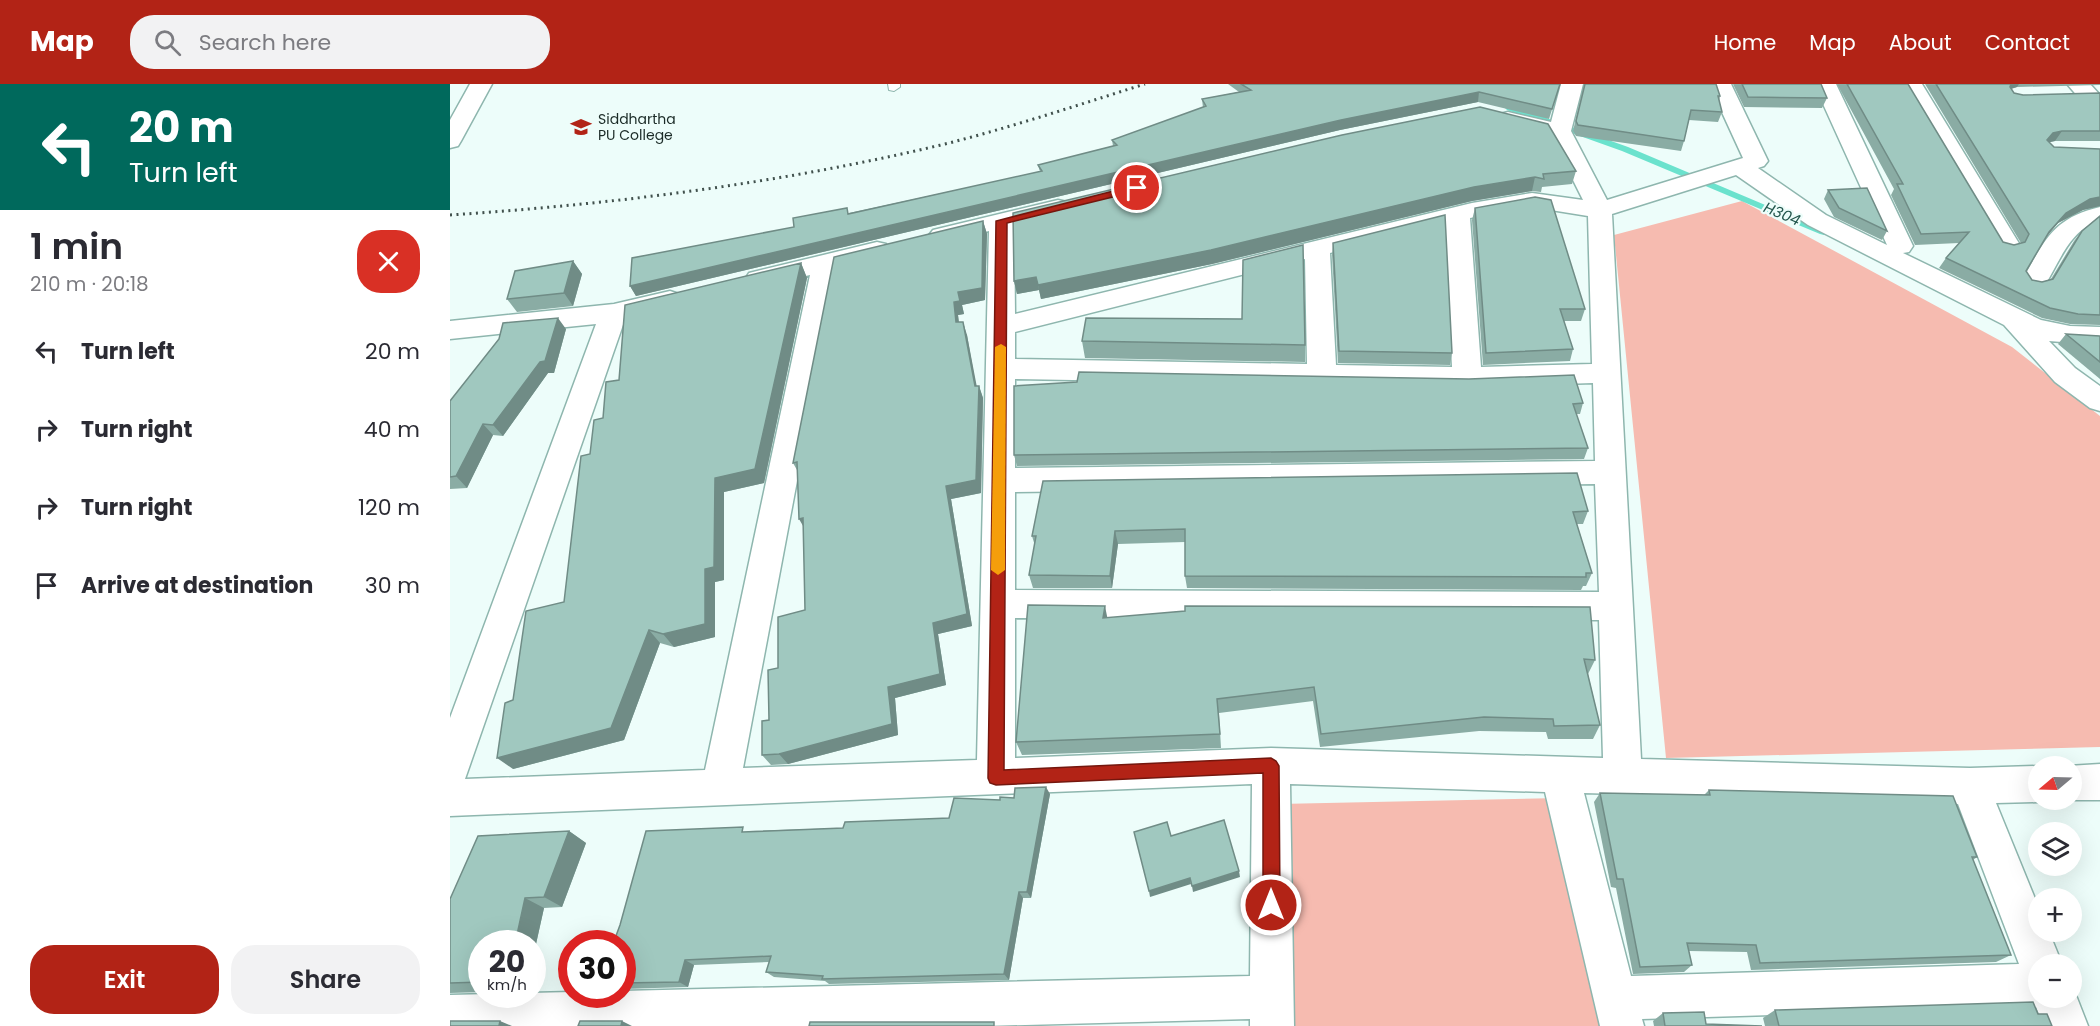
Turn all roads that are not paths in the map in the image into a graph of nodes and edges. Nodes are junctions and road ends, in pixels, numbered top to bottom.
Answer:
1 (482, 84) edge
2 (1572, 84) edge
3 (1720, 84) edge
4 (1825, 84) edge
5 (1911, 84) edge
6 (1488, 114) edge
7 (1561, 126) junction
8 (450, 141) edge
9 (1739, 166) junction
10 (1081, 202) edge
11 (1600, 210) junction
12 (1457, 214) junction
13 (2100, 214) edge
14 (1002, 221) junction
15 (2007, 244) edge
16 (1900, 246) dead end
17 (1317, 248) junction
18 (825, 263) junction
19 (2034, 282) edge
20 (736, 284) edge
21 (692, 294) edge
22 (614, 313) junction
23 (2015, 323) junction
24 (1001, 326) junction
25 (450, 330) edge
26 (2100, 336) edge
27 (1000, 369) junction
28 (1607, 373) junction
29 (1322, 374) junction
30 (1467, 378) junction
31 (2100, 401) edge
32 (1611, 472) junction
33 (999, 480) junction
34 (997, 604) junction
35 (1616, 606) junction
36 (1271, 766) junction
37 (450, 769) edge
38 (1560, 775) junction
39 (1623, 776) junction
40 (996, 778) junction
41 (2100, 782) edge
42 (2082, 783) edge
43 (2028, 784) edge
44 (1970, 786) junction
45 (720, 789) junction
46 (450, 798) edge
47 (2038, 954) edge
48 (2028, 986) edge
49 (2059, 1008) edge
50 (1272, 1012) edge
51 (1619, 1012) edge
52 (450, 1017) edge
53 (2066, 1026) edge

1 - 8 street
2 - 7 street
3 - 9 street
4 - 16 street
5 - 15 street
6 - 7 street
7 - 11 street
9 - 11 street
9 - 23 street
10 - 14 street
11 - 12 street
11 - 28 street
12 - 17 street
12 - 30 street
13 - 19 street
14 - 18 street
14 - 24 street
17 - 24 street
17 - 29 street
18 - 20 street
18 - 45 street
21 - 22 street
22 - 25 street
22 - 37 street
23 - 26 street
23 - 31 street
24 - 27 street
27 - 29 street
27 - 33 street
28 - 30 street
28 - 32 street
29 - 30 street
32 - 33 street
32 - 35 street
33 - 34 street
34 - 35 street
34 - 40 street
35 - 39 street
36 - 38 street
36 - 40 street
36 - 50 street
38 - 39 street
38 - 51 street
39 - 44 street
40 - 45 street
41 - 42 street
43 - 44 street
44 - 47 street
45 - 46 street
48 - 51 street
49 - 53 street
50 - 52 street

